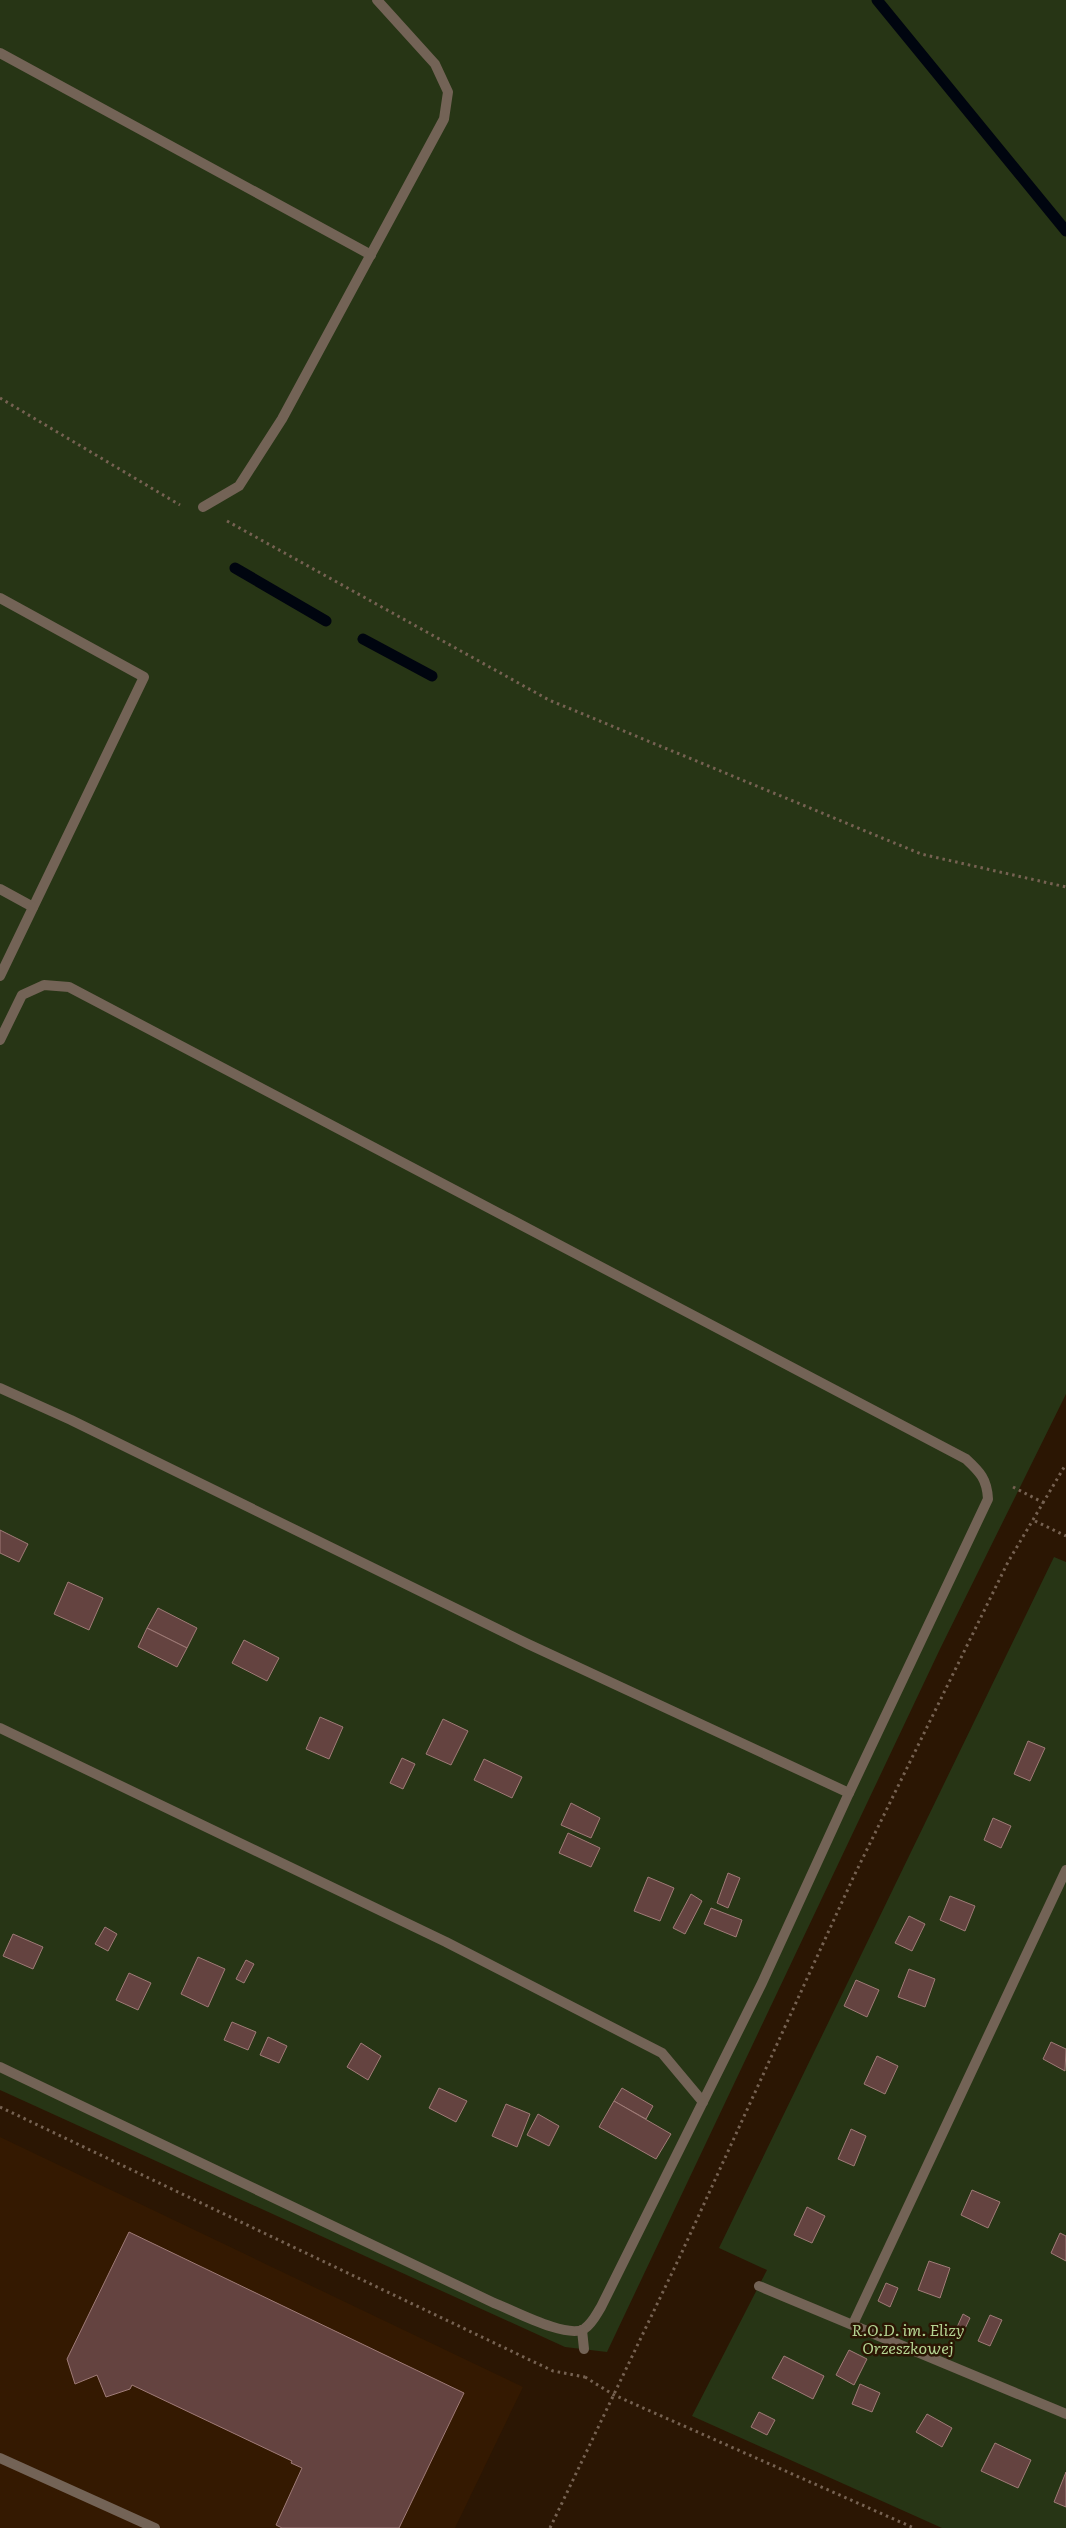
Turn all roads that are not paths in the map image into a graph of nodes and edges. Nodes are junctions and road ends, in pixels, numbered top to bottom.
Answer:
1 (377, 0) edge
2 (0, 53) edge
3 (371, 255) junction
4 (203, 507) road end
5 (0, 598) edge
6 (0, 889) edge
7 (33, 907) junction
8 (0, 976) edge
9 (0, 1040) edge
10 (0, 1388) edge
11 (0, 1728) edge
12 (848, 1793) junction
13 (1066, 1870) edge
14 (0, 2068) edge
15 (703, 2102) junction
16 (759, 2286) dead end
17 (853, 2324) junction
18 (582, 2330) junction
19 (584, 2349) road end
20 (1066, 2413) edge
21 (0, 2458) edge
22 (155, 2528) edge

1 - 3 lane
2 - 3 lane
3 - 4 lane
5 - 7 lane
6 - 7 lane
7 - 8 lane
9 - 12 lane
10 - 12 lane
11 - 15 lane
12 - 15 lane
13 - 17 lane
14 - 18 lane
15 - 18 lane
16 - 17 lane
17 - 20 lane
18 - 19 lane
21 - 22 lane

